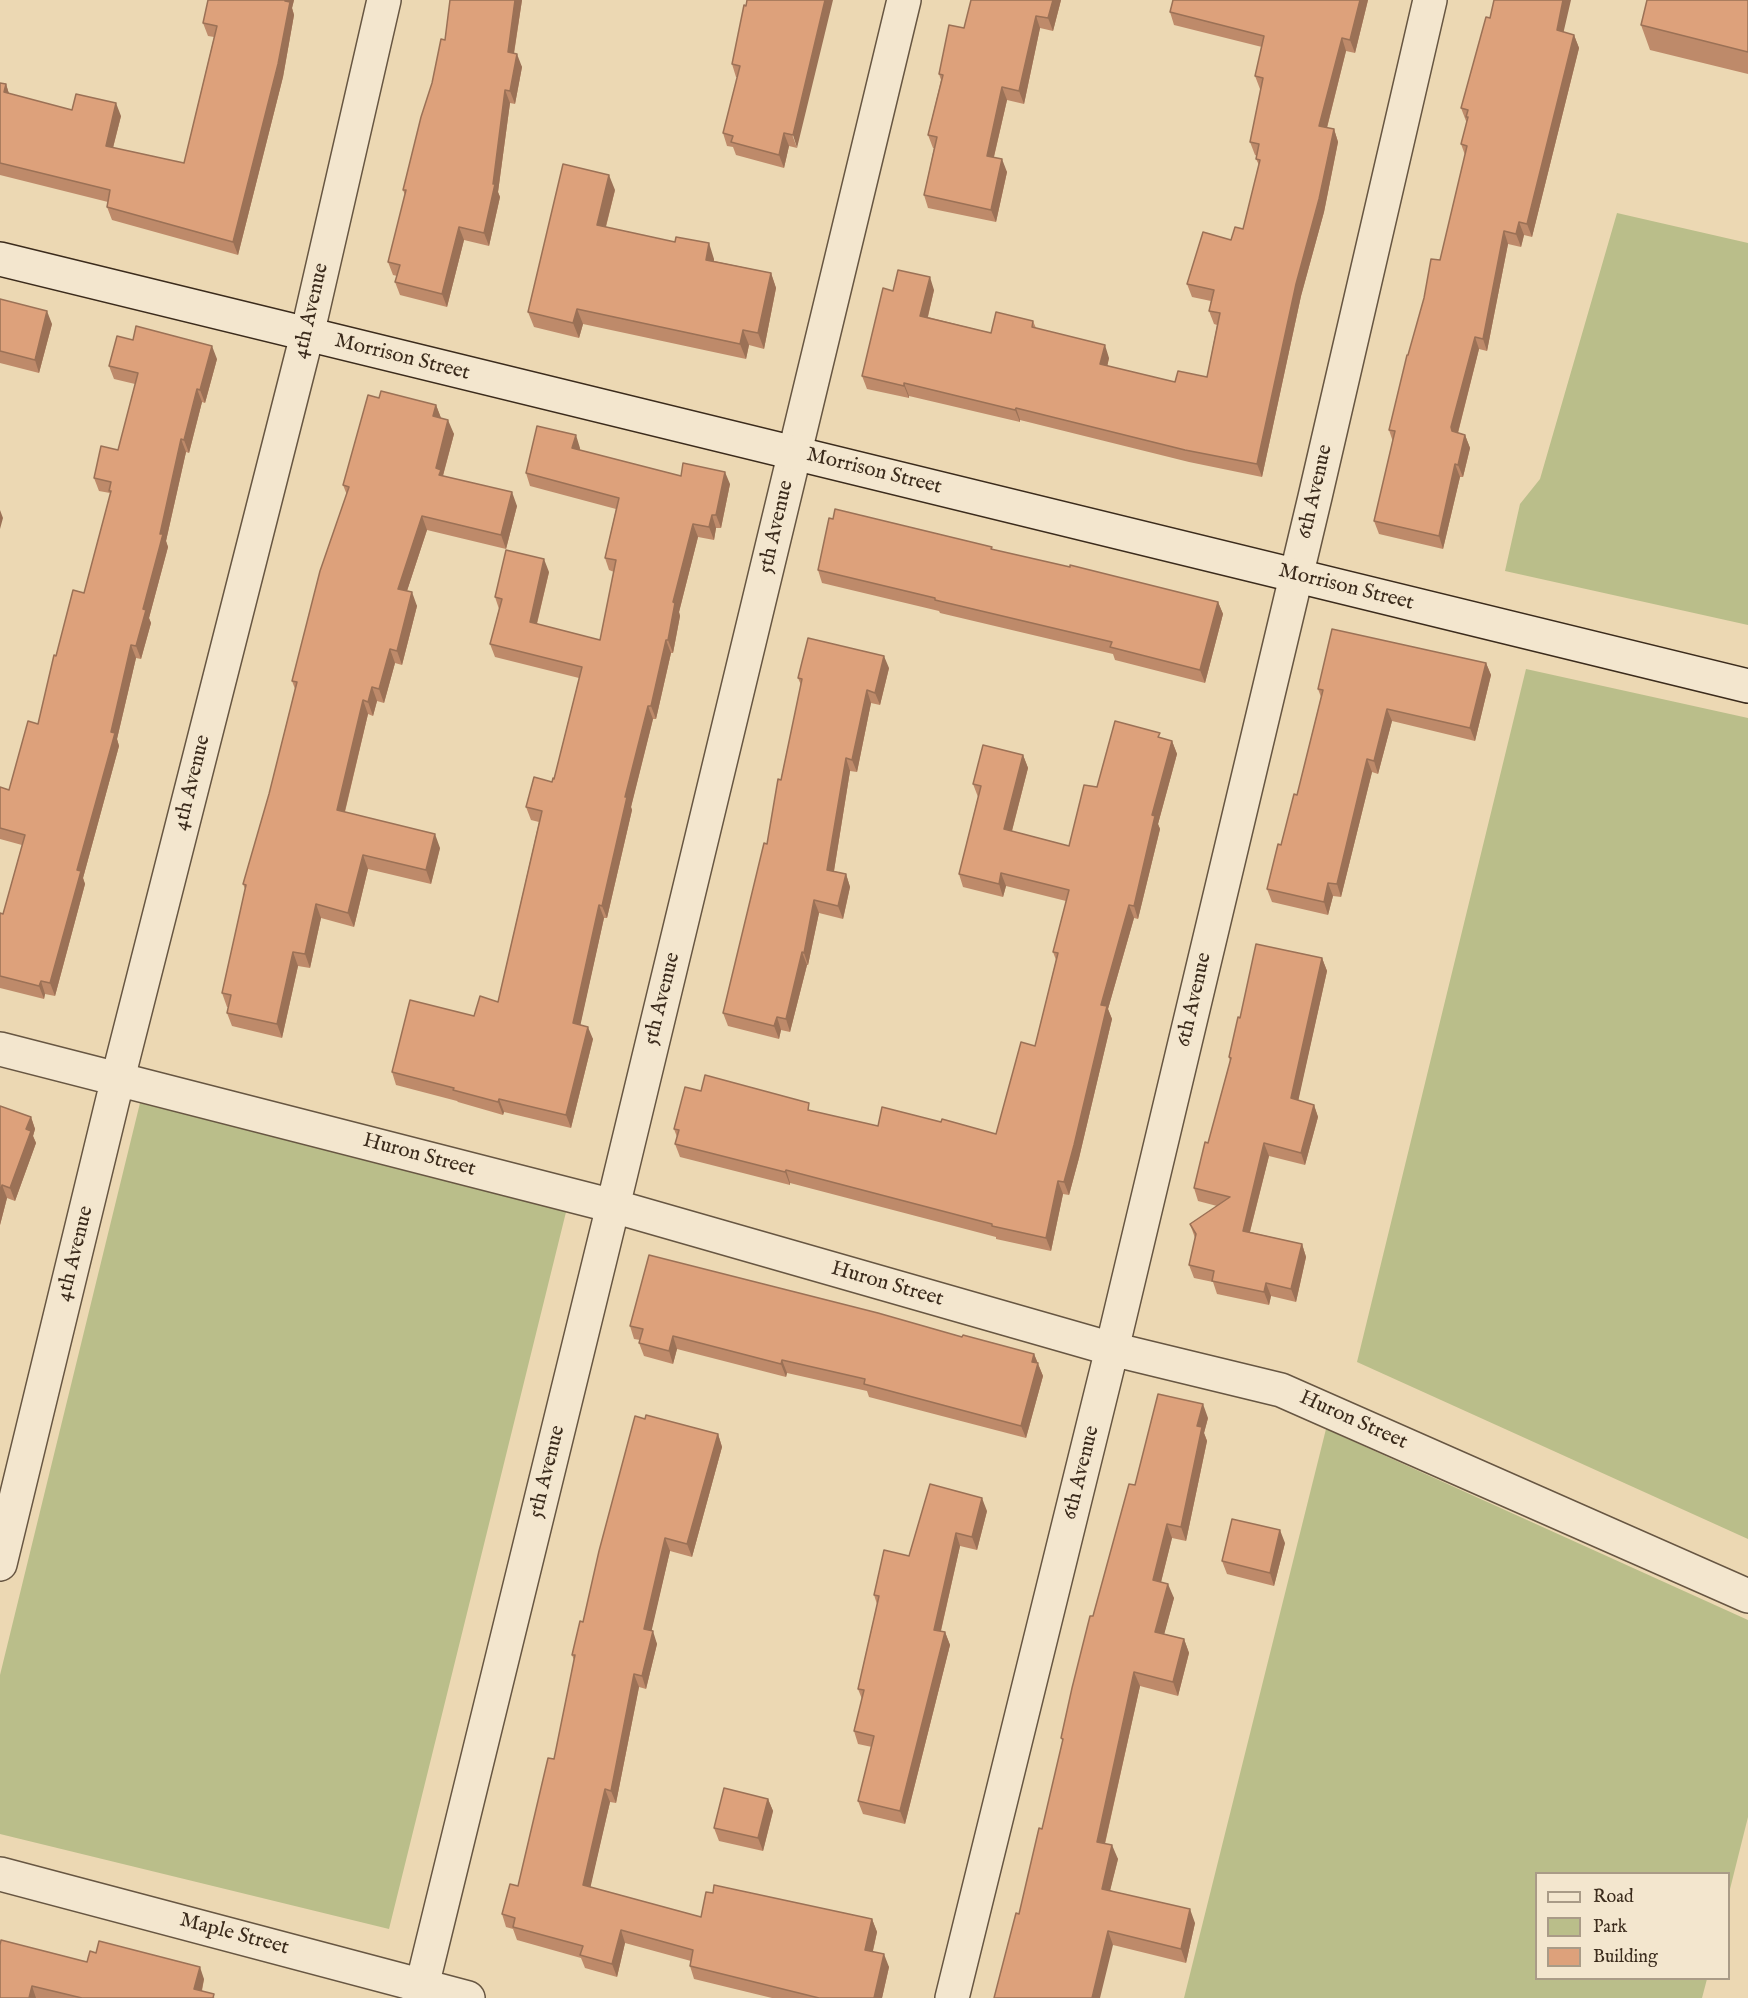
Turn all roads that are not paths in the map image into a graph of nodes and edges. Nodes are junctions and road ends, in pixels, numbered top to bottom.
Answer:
1 (384, 0) edge
2 (904, 0) edge
3 (1430, 0) edge
4 (0, 259) edge
5 (307, 335) junction
6 (794, 453) junction
7 (1296, 576) junction
8 (1748, 686) edge
9 (0, 1048) edge
10 (118, 1078) junction
11 (613, 1206) junction
12 (1112, 1349) junction
13 (0, 1564) edge
14 (1748, 1596) edge
15 (0, 1874) edge
16 (421, 1992) edge
17 (468, 1998) edge
18 (952, 1998) edge

1 - 5 street, 4th Avenue
2 - 6 street, 5th Avenue
3 - 7 street, 6th Avenue
4 - 5 street, Morrison Street
5 - 6 street, Morrison Street
5 - 10 street, 4th Avenue
6 - 7 street, Morrison Street
6 - 11 street, 5th Avenue
7 - 8 street, Morrison Street
7 - 12 street, 6th Avenue
9 - 10 street, Huron Street
10 - 11 street, Huron Street
10 - 13 street, 4th Avenue
11 - 12 street, Huron Street
11 - 16 street, 5th Avenue
12 - 14 street, Huron Street
12 - 18 street, 6th Avenue
15 - 16 street, Maple Street
16 - 17 street, Maple Street

